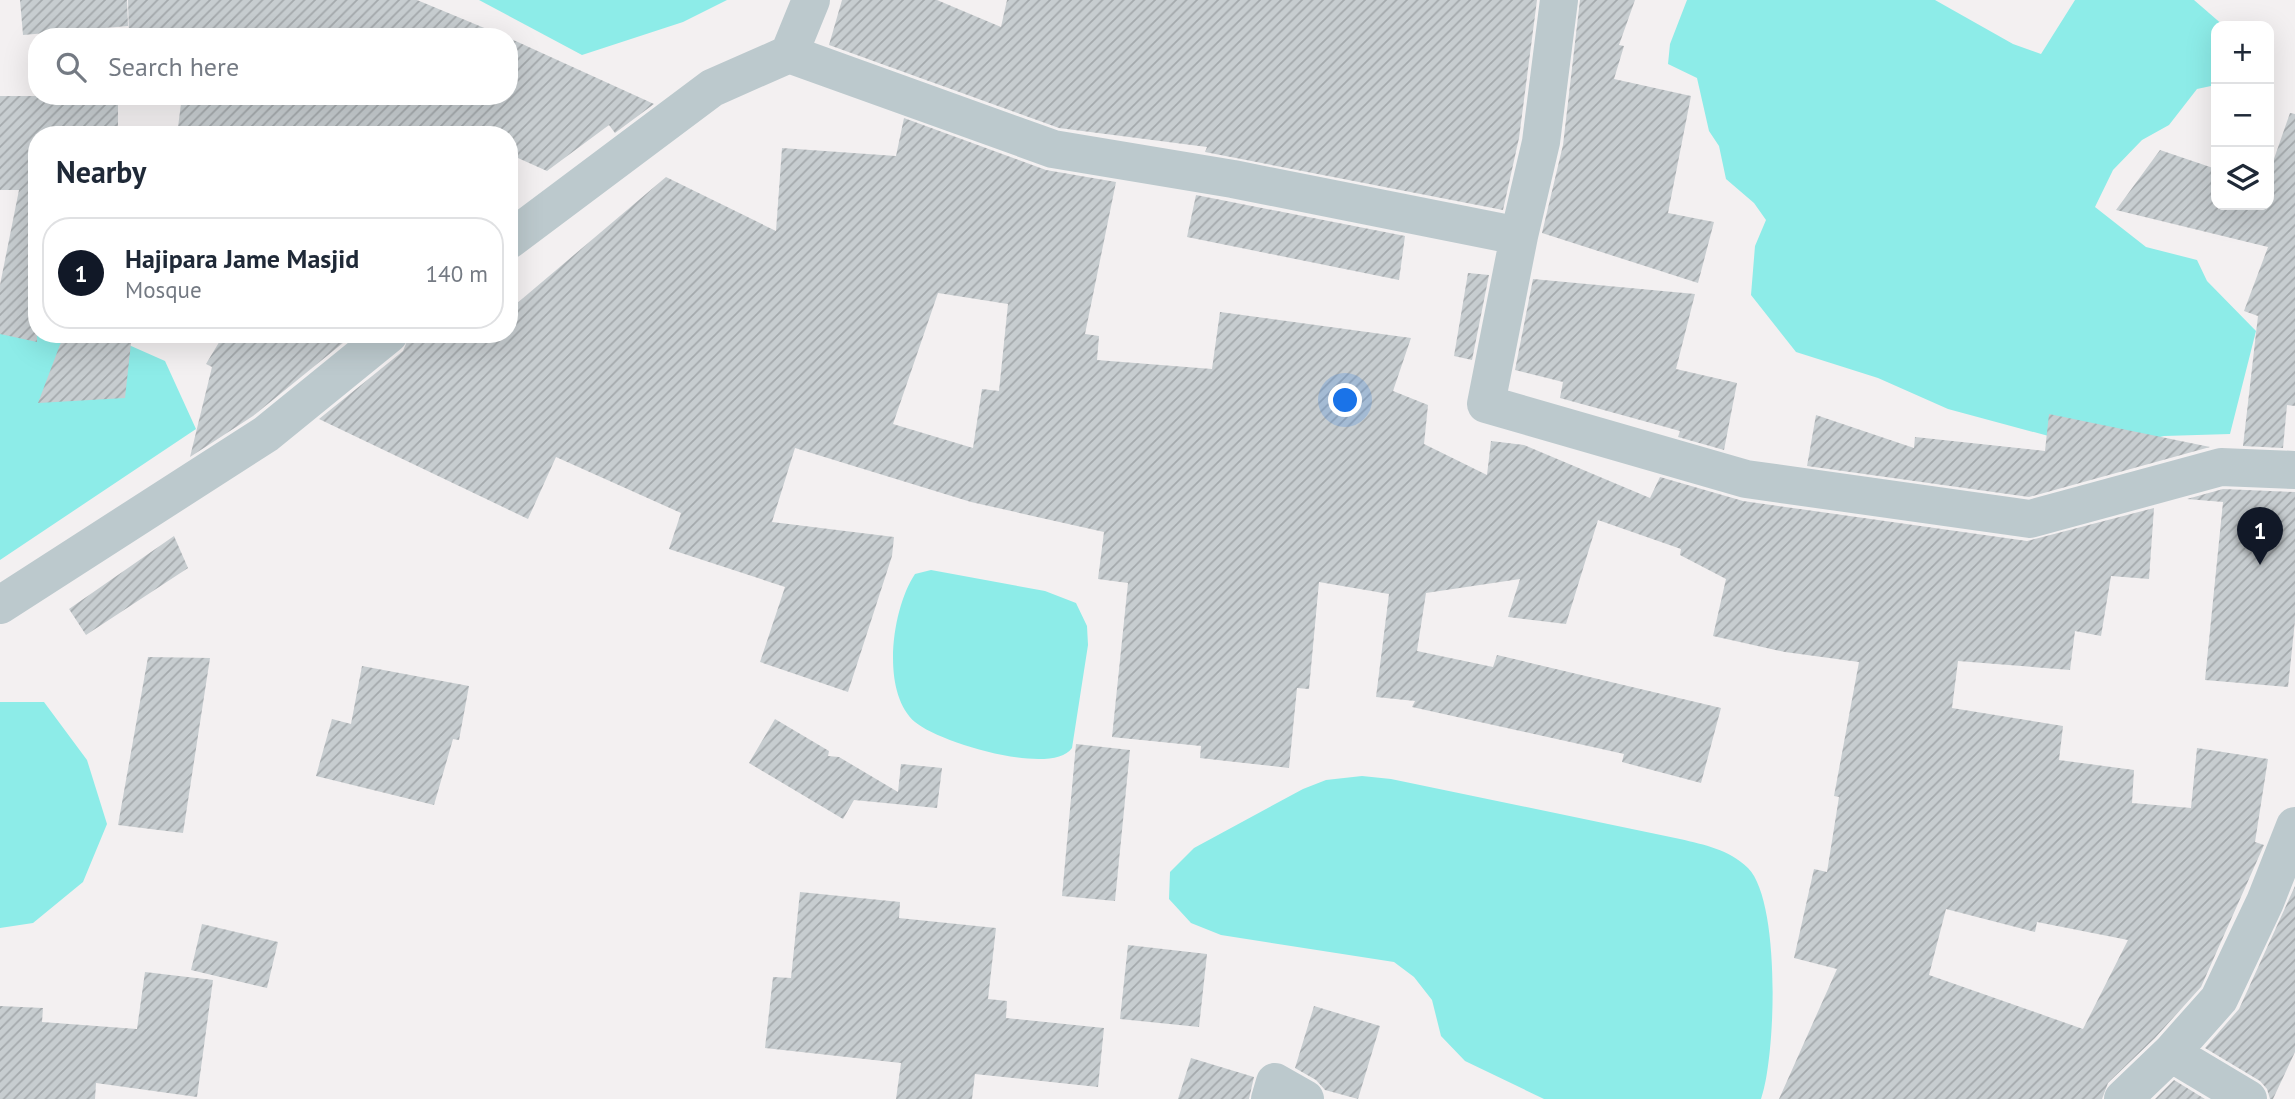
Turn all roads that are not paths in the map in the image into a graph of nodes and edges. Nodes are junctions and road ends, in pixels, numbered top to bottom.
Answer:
1 (811, 0) edge
2 (1559, 0) edge
3 (789, 54) junction
4 (518, 233) edge
5 (1520, 236) junction
6 (378, 343) edge
7 (2295, 470) edge
8 (0, 605) edge
9 (2295, 825) edge
10 (2171, 1053) junction
11 (1270, 1099) edge
12 (1305, 1099) edge
13 (2123, 1099) edge
14 (2248, 1099) edge

1 - 3 street
2 - 5 street
3 - 4 street
3 - 5 street
5 - 7 street
6 - 8 street
9 - 10 street
10 - 13 street
10 - 14 street
11 - 12 street

